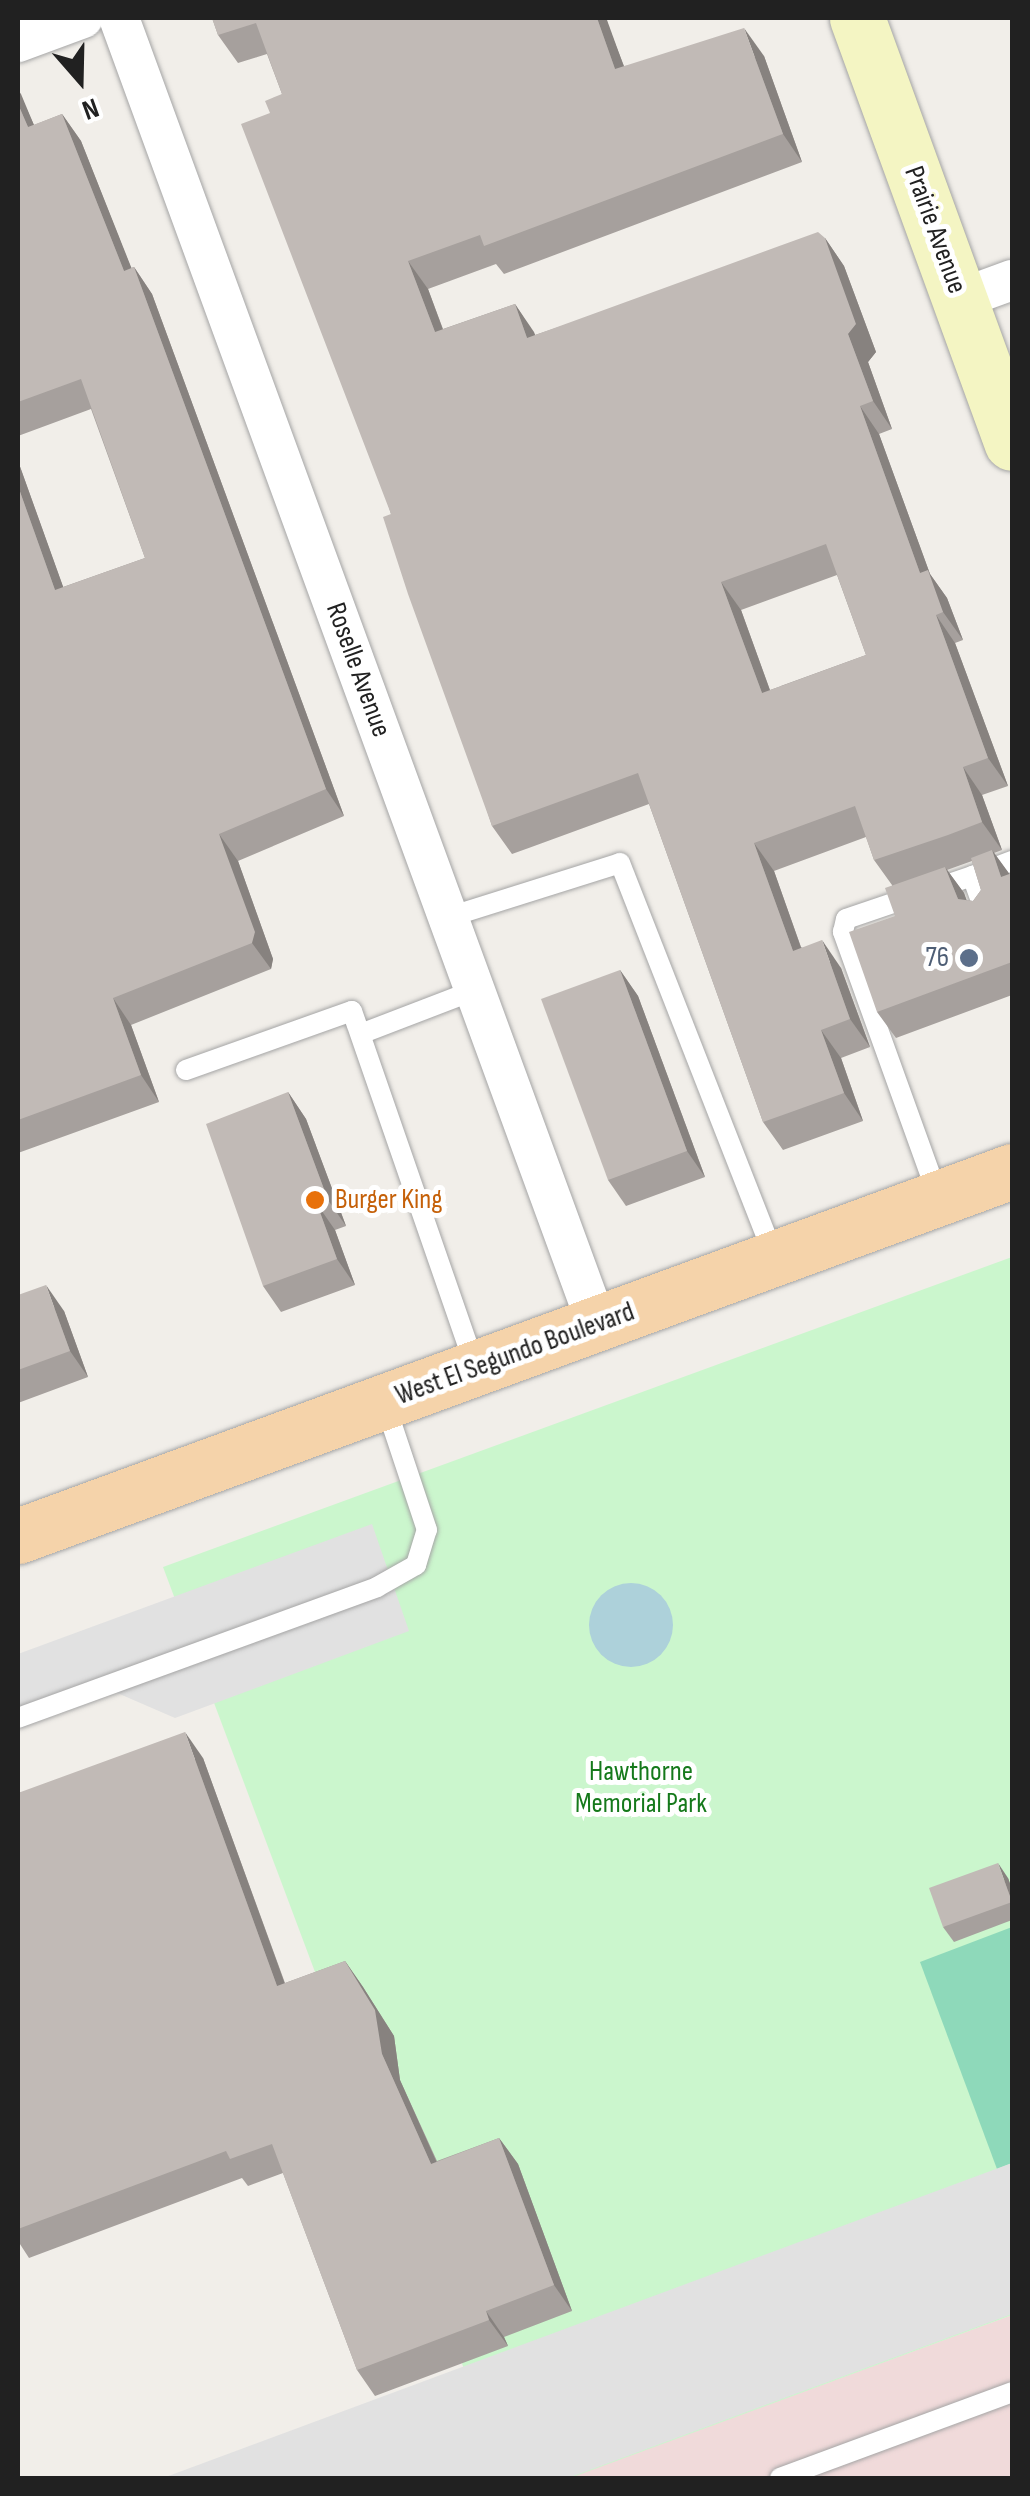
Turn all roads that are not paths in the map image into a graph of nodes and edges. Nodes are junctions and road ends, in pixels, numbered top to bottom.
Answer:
1 (83, 18) edge
2 (119, 18) edge
3 (857, 18) edge
4 (18, 42) edge
5 (1012, 280) edge
6 (960, 299) junction
7 (1011, 437) edge
8 (1012, 861) edge
9 (972, 876) junction
10 (986, 915) edge
11 (449, 918) junction
12 (475, 990) junction
13 (363, 1033) junction
14 (186, 1070) dead end
15 (1012, 1171) edge
16 (939, 1198) junction
17 (775, 1258) junction
18 (597, 1324) junction
19 (475, 1368) junction
20 (384, 1402) junction
21 (18, 1536) edge
22 (18, 1718) edge
23 (1012, 2392) edge
24 (780, 2478) edge

1 - 4 street
2 - 11 street, Roselle Avenue
3 - 6 main road, Prairie Avenue
5 - 6 street
6 - 7 main road, Prairie Avenue
8 - 9 lane
9 - 10 lane
9 - 16 lane
11 - 12 street, Roselle Avenue
11 - 17 lane
12 - 13 lane
12 - 18 street, Roselle Avenue
13 - 14 lane
13 - 19 lane
15 - 16 main road, West El Segundo Boulevard
16 - 17 main road, West El Segundo Boulevard
17 - 18 main road, West El Segundo Boulevard
18 - 19 main road, West El Segundo Boulevard
19 - 20 main road, West El Segundo Boulevard
20 - 21 main road, West El Segundo Boulevard
20 - 22 lane
23 - 24 lane

